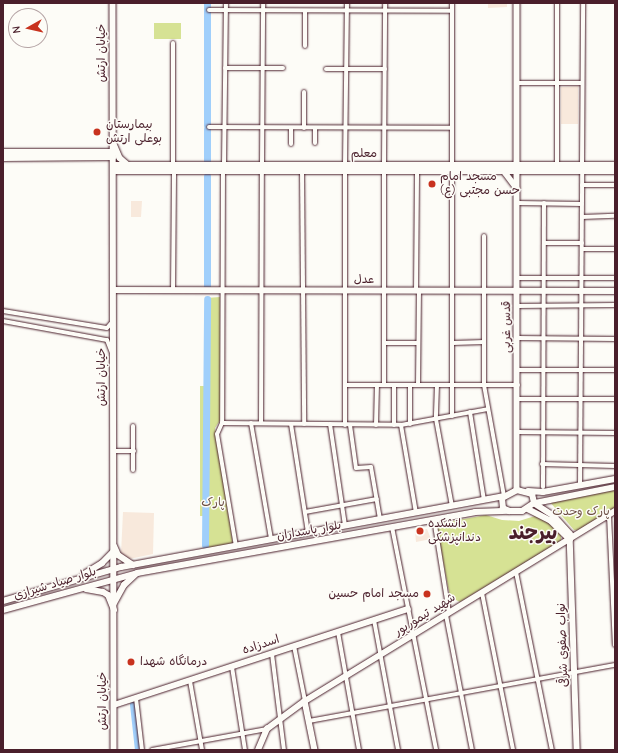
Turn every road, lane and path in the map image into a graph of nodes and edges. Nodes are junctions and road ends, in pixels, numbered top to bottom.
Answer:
1 (112, 3) edge
2 (226, 3) edge
3 (263, 3) edge
4 (347, 3) edge
5 (385, 3) edge
6 (452, 3) edge
7 (517, 3) edge
8 (557, 3) edge
9 (583, 3) edge
10 (209, 10) dead end
11 (226, 10) junction
12 (263, 10) junction
13 (305, 11) junction
14 (347, 11) junction
15 (385, 11) junction
16 (452, 11) junction
17 (173, 43) dead end
18 (305, 46) dead end
19 (225, 68) junction
20 (262, 68) junction
21 (283, 68) dead end
22 (346, 68) junction
23 (326, 69) dead end
24 (385, 69) junction
25 (518, 83) junction
26 (557, 83) junction
27 (582, 83) junction
28 (304, 92) dead end
29 (209, 127) dead end
30 (225, 127) junction
31 (262, 128) junction
32 (291, 128) junction
33 (304, 128) junction
34 (315, 128) junction
35 (346, 128) junction
36 (385, 128) junction
37 (452, 128) junction
38 (113, 140) junction
39 (315, 143) dead end
40 (291, 144) dead end
41 (3, 152) edge
42 (113, 154) junction
43 (3, 158) edge
44 (128, 165) junction
45 (557, 165) junction
46 (615, 165) edge
47 (113, 168) junction
48 (173, 168) junction
49 (224, 168) junction
50 (262, 168) junction
51 (345, 168) junction
52 (384, 168) junction
53 (452, 168) junction
54 (518, 168) junction
55 (582, 168) junction
56 (302, 171) junction
57 (417, 171) junction
58 (504, 171) junction
59 (615, 171) edge
60 (582, 185) junction
61 (615, 185) edge
62 (518, 189) junction
63 (518, 203) junction
64 (544, 203) junction
65 (582, 204) junction
66 (615, 216) edge
67 (582, 217) junction
68 (484, 236) dead end
69 (544, 243) junction
70 (582, 243) junction
71 (582, 249) junction
72 (615, 249) edge
73 (518, 278) junction
74 (543, 278) junction
75 (582, 278) junction
76 (615, 278) edge
77 (113, 290) junction
78 (173, 290) junction
79 (224, 291) junction
80 (260, 291) junction
81 (302, 291) junction
82 (345, 291) junction
83 (384, 291) junction
84 (417, 291) junction
85 (453, 291) junction
86 (484, 291) junction
87 (518, 291) junction
88 (543, 291) junction
89 (581, 291) junction
90 (615, 291) edge
91 (615, 305) edge
92 (518, 306) junction
93 (543, 306) junction
94 (581, 306) junction
95 (3, 310) edge
96 (3, 321) edge
97 (113, 321) junction
98 (518, 338) junction
99 (543, 338) junction
100 (581, 339) junction
101 (615, 339) edge
102 (453, 342) junction
103 (484, 342) junction
104 (384, 343) junction
105 (418, 343) junction
106 (113, 355) junction
107 (518, 370) junction
108 (543, 370) junction
109 (581, 370) junction
110 (615, 370) edge
111 (345, 385) junction
112 (377, 385) junction
113 (384, 385) junction
114 (394, 385) junction
115 (410, 385) junction
116 (418, 385) junction
117 (437, 385) junction
118 (453, 385) junction
119 (484, 385) junction
120 (518, 385) junction
121 (518, 399) junction
122 (543, 399) junction
123 (580, 399) junction
124 (615, 399) edge
125 (488, 409) junction
126 (470, 412) junction
127 (452, 416) junction
128 (436, 419) junction
129 (222, 423) junction
130 (251, 423) junction
131 (261, 424) junction
132 (291, 424) junction
133 (304, 424) junction
134 (330, 424) junction
135 (410, 424) junction
136 (348, 425) junction
137 (376, 425) junction
138 (394, 425) junction
139 (134, 426) dead end
140 (401, 426) junction
141 (518, 432) junction
142 (542, 432) junction
143 (580, 433) junction
144 (615, 433) edge
145 (113, 451) junction
146 (134, 451) junction
147 (542, 464) junction
148 (580, 465) junction
149 (615, 466) edge
150 (133, 470) dead end
151 (615, 479) edge
152 (580, 485) junction
153 (615, 486) edge
154 (543, 487) dead end
155 (517, 490) junction
156 (526, 491) junction
157 (504, 496) junction
158 (377, 499) junction
159 (485, 500) junction
160 (534, 503) junction
161 (342, 505) junction
162 (452, 506) junction
163 (528, 509) junction
164 (488, 511) junction
165 (615, 511) edge
166 (305, 512) junction
167 (509, 512) junction
168 (416, 513) junction
169 (609, 515) junction
170 (434, 519) junction
171 (380, 520) junction
172 (345, 526) junction
173 (392, 527) junction
174 (308, 533) junction
175 (570, 539) junction
176 (271, 540) junction
177 (236, 546) junction
178 (114, 548) junction
179 (133, 565) junction
180 (114, 569) junction
181 (516, 572) junction
182 (137, 573) junction
183 (114, 578) junction
184 (69, 582) junction
185 (80, 589) junction
186 (482, 593) junction
187 (3, 601) edge
188 (114, 603) junction
189 (408, 609) junction
190 (3, 610) edge
191 (114, 610) junction
192 (447, 614) junction
193 (374, 620) junction
194 (338, 632) junction
195 (413, 635) junction
196 (615, 645) edge
197 (294, 646) junction
198 (272, 654) junction
199 (380, 655) junction
200 (615, 665) edge
201 (232, 667) junction
202 (575, 673) junction
203 (346, 677) junction
204 (538, 679) junction
205 (190, 680) junction
206 (500, 686) junction
207 (461, 693) junction
208 (136, 698) junction
209 (426, 700) junction
210 (305, 702) junction
211 (114, 705) junction
212 (390, 706) junction
213 (352, 713) junction
214 (279, 719) junction
215 (309, 721) junction
216 (267, 729) junction
217 (242, 734) junction
218 (201, 741) junction
219 (114, 750) edge
220 (142, 750) edge
221 (152, 750) edge
222 (202, 750) edge
223 (245, 750) edge
224 (258, 750) edge
225 (284, 750) edge
226 (315, 750) edge
227 (359, 750) edge
228 (398, 750) edge
229 (436, 750) edge
230 (472, 750) edge
231 (513, 750) edge
232 (552, 750) edge
233 (577, 750) edge

1 - 38 street, خیابان ارتش
2 - 11 street
3 - 12 street
4 - 14 street
5 - 15 street
6 - 16 street
7 - 25 street, قدس غربی
8 - 26 street
9 - 27 street
10 - 11 street
11 - 12 street
11 - 19 street
12 - 13 street
12 - 20 street
13 - 14 street
13 - 18 street
14 - 15 street
14 - 22 street
15 - 16 street
15 - 24 street
16 - 37 street
17 - 48 street
19 - 20 street
19 - 30 street
20 - 21 street
20 - 31 street
22 - 23 street
22 - 24 street
22 - 35 street
24 - 36 street
25 - 26 street
25 - 54 street, قدس غربی
26 - 27 street
26 - 45 street
27 - 55 street
28 - 33 street
29 - 30 street
30 - 31 street
30 - 49 street
31 - 32 street
31 - 50 street
32 - 33 street
32 - 40 street
33 - 34 street
34 - 35 street
34 - 39 street
35 - 36 street
35 - 51 street
36 - 37 street
36 - 52 street
37 - 53 street
38 - 42 street, خیابان ارتش
38 - 44 street
41 - 42 street
42 - 43 street
42 - 47 street, خیابان ارتش
44 - 47 street, معلم
44 - 48 street, معلم
45 - 54 street, معلم
45 - 55 street, معلم
46 - 55 street, معلم
47 - 48 street, معلم
47 - 77 street, خیابان ارتش
48 - 49 street, معلم
48 - 78 street
49 - 50 street, معلم
49 - 79 street
50 - 51 street, معلم
50 - 56 street, معلم
50 - 80 street
51 - 52 street, معلم
51 - 56 street, معلم
51 - 82 street
52 - 53 street, معلم
52 - 57 street, معلم
52 - 83 street
53 - 54 street, معلم
53 - 57 street, معلم
53 - 58 street, معلم
53 - 85 street
54 - 55 street, معلم
54 - 58 street, معلم
54 - 62 street, قدس غربی
55 - 59 street, معلم
55 - 60 street
56 - 81 street
57 - 84 street
58 - 62 street
60 - 61 street
60 - 65 street
62 - 63 street, قدس غربی
63 - 64 street
63 - 73 street, قدس غربی
64 - 65 street
64 - 69 street
65 - 67 street
66 - 67 street
67 - 70 street
68 - 86 street
69 - 70 street
69 - 74 street
70 - 71 street
71 - 72 street
71 - 75 street
73 - 74 street
73 - 87 street, قدس غربی
74 - 75 street
74 - 88 street
75 - 76 street
75 - 89 street
77 - 78 street, عدل
77 - 97 street, خیابان ارتش
78 - 79 street, عدل
79 - 80 street, عدل
79 - 129 street
80 - 81 street, عدل
80 - 131 street
81 - 82 street, عدل
81 - 133 street
82 - 83 street, عدل
82 - 111 street
83 - 84 street, عدل
83 - 104 street
84 - 85 street, عدل
84 - 105 street
85 - 86 street, عدل
85 - 102 street
86 - 87 street, عدل
86 - 103 street
87 - 88 street, عدل
87 - 92 street, قدس غربی
88 - 89 street, عدل
88 - 93 street
89 - 90 street, عدل
89 - 94 street
91 - 94 street
92 - 93 street
92 - 98 street, قدس غربی
93 - 94 street
93 - 99 street
94 - 100 street
95 - 97 street
96 - 106 street
97 - 106 street, خیابان ارتش
98 - 99 street
98 - 107 street, قدس غربی
99 - 100 street
99 - 108 street
100 - 101 street
100 - 109 street
102 - 103 street
102 - 118 street
103 - 119 street
104 - 105 street
104 - 113 street
105 - 116 street
106 - 145 street, خیابان ارتش
107 - 108 street
107 - 120 street, قدس غربی
108 - 109 street
108 - 122 street
109 - 110 street
109 - 123 street
111 - 112 street
111 - 136 street
112 - 113 street
112 - 137 street
113 - 114 street
114 - 115 street
114 - 138 street
115 - 116 street
115 - 135 street
116 - 117 street
117 - 118 street
117 - 128 street
118 - 119 street
118 - 127 street
119 - 120 street
119 - 125 street
120 - 121 street, قدس غربی
121 - 122 street
121 - 141 street, قدس غربی
122 - 123 street
122 - 142 street
123 - 124 street
123 - 143 street
125 - 126 street
125 - 157 street
126 - 127 street
126 - 159 street
127 - 128 street
128 - 135 street
128 - 162 street
129 - 130 street
129 - 177 street
130 - 131 street
130 - 176 street
131 - 132 street
132 - 133 street
132 - 166 street
133 - 134 street
134 - 136 street
134 - 161 street
135 - 140 street
136 - 137 street
136 - 158 street
137 - 138 street
138 - 140 street
139 - 146 street
140 - 168 street
141 - 142 street
141 - 155 street, قدس غربی
142 - 143 street
142 - 147 street
143 - 144 street
143 - 148 street
145 - 146 street
145 - 178 street, خیابان ارتش
146 - 150 street
147 - 148 street
147 - 154 street
148 - 149 street
148 - 152 street
151 - 152 main road
152 - 156 main road
153 - 160 main road
155 - 156 main road
155 - 157 main road, بلوار پاسداران
156 - 160 main road
157 - 159 main road, بلوار پاسداران
157 - 167 main road
158 - 161 street
158 - 171 street
159 - 162 main road, بلوار پاسداران
159 - 164 main road
160 - 163 main road
160 - 175 street
161 - 166 street
161 - 172 street
162 - 168 main road, بلوار پاسداران
163 - 167 main road, بلوار پاسداران
163 - 175 street
164 - 167 main road, بلوار پاسداران
164 - 170 main road, بلوار پاسداران
165 - 169 street, شهید تیمورپور
166 - 174 street
168 - 171 main road, بلوار پاسداران
169 - 175 street, شهید تیمورپور
169 - 196 street
170 - 173 main road, بلوار پاسداران
170 - 192 street
171 - 172 main road, بلوار پاسداران
172 - 174 main road, بلوار پاسداران
173 - 182 main road, بلوار پاسداران
173 - 189 street
174 - 176 main road, بلوار پاسداران
175 - 181 street, شهید تیمورپور
175 - 202 street, نواب صفوی شرقی
176 - 177 main road, بلوار پاسداران
177 - 179 main road, بلوار پاسداران
178 - 179 main road
178 - 180 street, خیابان ارتش
178 - 184 main road
179 - 180 main road, بلوار پاسداران
180 - 183 street, خیابان ارتش
180 - 184 main road, بلوار صیاد شیرازی
181 - 186 street, شهید تیمورپور
181 - 204 street
182 - 183 main road, بلوار پاسداران
182 - 188 main road
183 - 185 main road, بلوار صیاد شیرازی
183 - 188 street, خیابان ارتش
184 - 187 main road, بلوار صیاد شیرازی
185 - 190 main road, بلوار صیاد شیرازی
185 - 191 main road
186 - 192 street, شهید تیمورپور
186 - 206 street
188 - 191 street, خیابان ارتش
189 - 193 street, اسدزاده
189 - 195 street
191 - 211 street, خیابان ارتش
192 - 195 street, شهید تیمورپور
192 - 207 street
193 - 194 street, اسدزاده
193 - 199 street
194 - 197 street, اسدزاده
194 - 203 street
195 - 199 street, شهید تیمورپور
195 - 209 street
197 - 198 street, اسدزاده
197 - 210 street
198 - 201 street, اسدزاده
198 - 214 street
199 - 203 street, شهید تیمورپور
199 - 212 street
200 - 202 street
201 - 205 street, اسدزاده
201 - 217 street
202 - 204 street
202 - 233 street, نواب صفوی شرقی
203 - 210 street, شهید تیمورپور
203 - 213 street
204 - 206 street
204 - 232 street
205 - 208 street, اسدزاده
205 - 218 street
206 - 207 street
206 - 231 street
207 - 209 street
207 - 230 street
208 - 211 street, اسدزاده
208 - 220 street
209 - 212 street
209 - 229 street
210 - 214 street, شهید تیمورپور
210 - 215 street
211 - 219 street, خیابان ارتش
212 - 213 street
212 - 228 street
213 - 215 street
213 - 227 street
214 - 216 street, شهید تیمورپور
214 - 225 street
215 - 226 street
216 - 217 street
216 - 224 street, شهید تیمورپور
217 - 218 street
217 - 223 street
218 - 221 street
218 - 222 street

